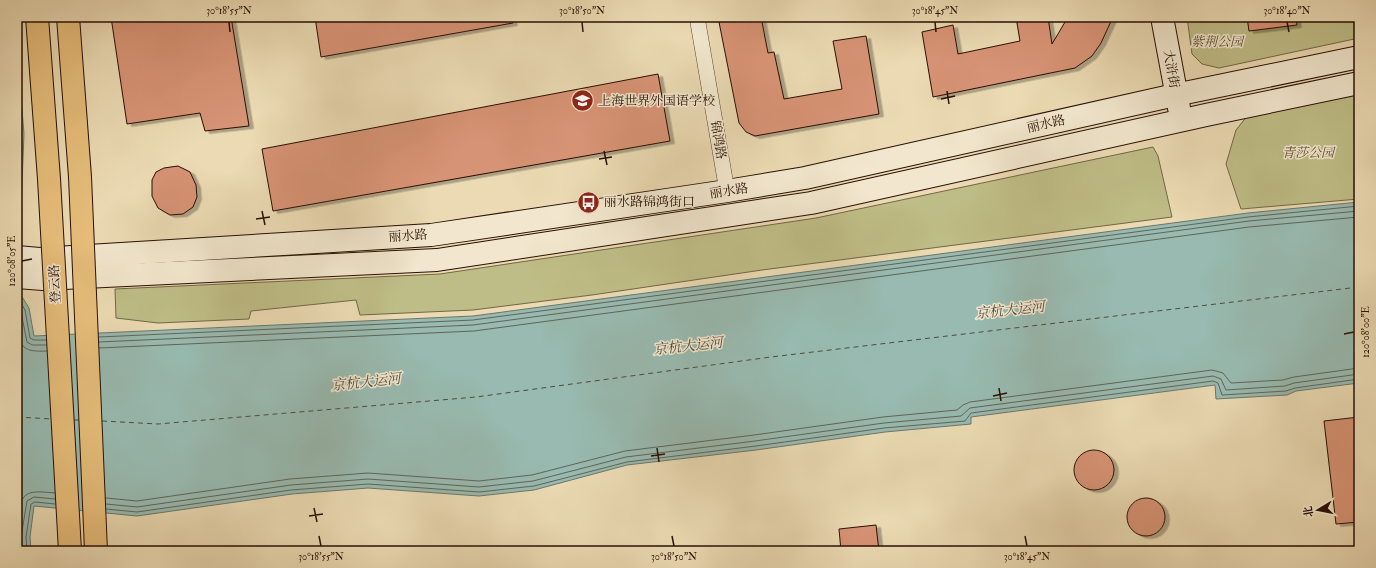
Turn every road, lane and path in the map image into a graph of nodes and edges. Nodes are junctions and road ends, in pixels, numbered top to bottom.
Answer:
1 (37, 17) edge
2 (68, 17) edge
3 (697, 17) edge
4 (1162, 17) edge
5 (1359, 57) edge
6 (1359, 83) edge
7 (1175, 95) junction
8 (1182, 120) junction
9 (727, 191) junction
10 (17, 257) edge
11 (41, 269) junction
12 (17, 277) edge
13 (70, 551) edge
14 (96, 551) edge

1 - 13 main road, 登云路, bridge
2 - 14 main road, bridge
3 - 9 street, 锦鸿路
4 - 7 main road, 大浒街
5 - 7 main road, 丽水路
6 - 8 main road, 丽水路
7 - 8 main road, 大浒街
7 - 9 main road, 丽水路
8 - 11 main road, 丽水路
9 - 11 main road, 丽水路
10 - 11 main road, 丽水路
11 - 12 main road, 丽水路

